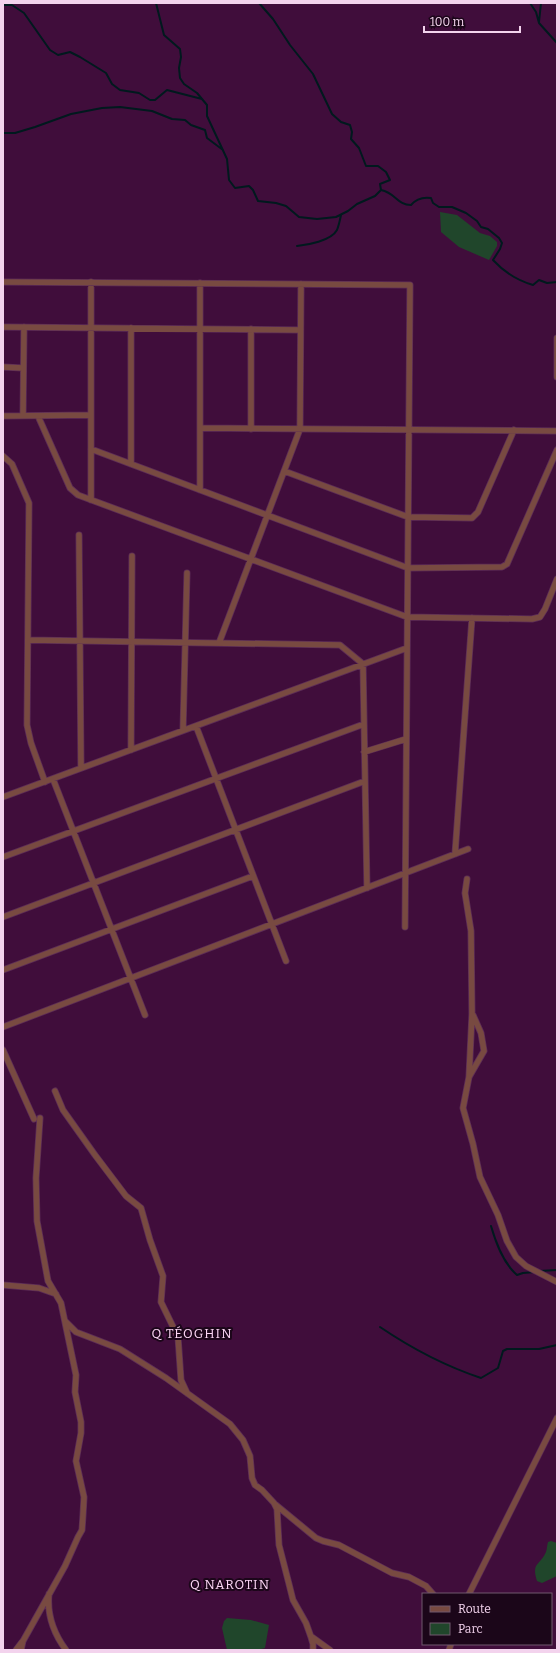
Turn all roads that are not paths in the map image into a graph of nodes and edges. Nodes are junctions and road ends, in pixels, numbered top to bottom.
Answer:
1 (3, 282) edge
2 (90, 282) junction
3 (200, 283) junction
4 (301, 284) junction
5 (3, 327) edge
6 (24, 327) junction
7 (90, 328) junction
8 (131, 328) junction
9 (200, 329) junction
10 (251, 329) junction
11 (300, 330) junction
12 (557, 338) edge
13 (3, 367) edge
14 (23, 368) junction
15 (557, 377) edge
16 (91, 415) junction
17 (3, 416) edge
18 (23, 416) junction
19 (38, 416) junction
20 (200, 428) junction
21 (251, 428) junction
22 (300, 429) junction
23 (409, 430) junction
24 (514, 430) junction
25 (557, 431) edge
26 (91, 449) junction
27 (557, 450) edge
28 (3, 456) edge
29 (131, 464) junction
30 (284, 471) junction
31 (200, 490) junction
32 (91, 500) junction
33 (268, 515) junction
34 (408, 517) junction
35 (79, 535) dead end
36 (132, 556) dead end
37 (251, 559) junction
38 (408, 568) junction
39 (187, 573) dead end
40 (557, 579) edge
41 (407, 617) junction
42 (472, 618) junction
43 (28, 640) junction
44 (80, 641) junction
45 (132, 642) junction
46 (185, 642) junction
47 (219, 643) junction
48 (407, 648) junction
49 (363, 664) junction
50 (364, 724) junction
51 (196, 726) junction
52 (183, 730) junction
53 (406, 739) junction
54 (131, 750) junction
55 (364, 752) junction
56 (81, 768) junction
57 (216, 778) junction
58 (53, 779) junction
59 (365, 780) junction
60 (45, 782) junction
61 (3, 797) edge
62 (236, 829) junction
63 (73, 831) junction
64 (468, 849) dead end
65 (455, 854) junction
66 (3, 857) edge
67 (405, 873) junction
68 (253, 876) junction
69 (467, 879) dead end
70 (93, 883) junction
71 (366, 888) junction
72 (3, 917) edge
73 (272, 924) junction
74 (405, 927) dead end
75 (112, 929) junction
76 (286, 961) dead end
77 (3, 970) edge
78 (131, 978) junction
79 (472, 1014) junction
80 (145, 1015) dead end
81 (3, 1027) edge
82 (3, 1050) edge
83 (469, 1077) junction
84 (55, 1091) dead end
85 (557, 1282) edge
86 (3, 1285) edge
87 (57, 1294) junction
88 (64, 1321) junction
89 (187, 1393) junction
90 (557, 1418) edge
91 (274, 1503) junction
92 (50, 1592) junction
93 (433, 1593) edge
94 (470, 1593) edge
95 (311, 1637) junction
96 (23, 1641) junction
97 (16, 1650) edge
98 (21, 1650) edge
99 (66, 1650) edge
100 (312, 1650) edge
101 (330, 1650) edge

1 - 2 street
2 - 3 street
2 - 7 street
3 - 4 street
3 - 9 street
4 - 11 street
4 - 23 street
5 - 6 street
6 - 7 street
6 - 14 street
7 - 8 street
7 - 16 street
8 - 9 street
8 - 29 street
9 - 10 street
9 - 20 street
10 - 11 street
10 - 21 street
11 - 22 street
12 - 15 street
13 - 14 street
14 - 18 street
16 - 19 street
16 - 26 street
17 - 18 street
18 - 19 street
19 - 32 street
20 - 21 street
20 - 31 street
21 - 22 street
22 - 23 street
22 - 30 street
23 - 24 street
23 - 34 street
24 - 25 street
24 - 34 street
26 - 29 street
26 - 32 street
27 - 38 street
28 - 43 street
29 - 31 street
30 - 33 street
30 - 34 street
31 - 33 street
32 - 37 street
33 - 37 street
33 - 38 street
34 - 38 street
35 - 44 street
36 - 45 street
37 - 41 street
37 - 47 street
38 - 41 street
39 - 46 street
40 - 42 street
41 - 42 street
41 - 48 street
42 - 65 street
43 - 44 street
43 - 60 street
44 - 45 street
44 - 56 street
45 - 46 street
45 - 54 street
46 - 47 street
46 - 52 street
47 - 49 street
48 - 49 street
48 - 53 street
49 - 50 street
49 - 51 street
50 - 55 street
50 - 57 street
51 - 52 street
51 - 57 street
52 - 54 street
53 - 55 street
53 - 67 street
54 - 56 street
55 - 59 street
56 - 58 street
57 - 62 street
57 - 63 street
58 - 60 street
58 - 63 street
59 - 62 street
59 - 71 street
60 - 61 street
62 - 68 street
62 - 70 street
63 - 66 street
63 - 70 street
64 - 65 street
65 - 67 street
67 - 71 street
67 - 74 street
68 - 73 street
68 - 75 street
69 - 79 street
70 - 72 street
70 - 75 street
71 - 73 street
73 - 76 street
73 - 78 street
75 - 77 street
75 - 78 street
78 - 80 street
78 - 81 street
79 - 83 street
79 - 83 street
82 - 87 street
83 - 85 street
84 - 89 street
86 - 87 street
87 - 88 street
88 - 89 street
88 - 92 street
89 - 91 street
90 - 94 street
91 - 93 street
91 - 95 street
92 - 96 street
92 - 99 street
95 - 100 street
95 - 101 street
96 - 97 street
96 - 98 street

